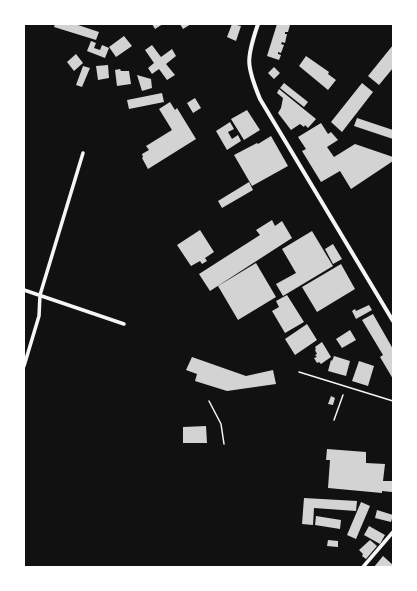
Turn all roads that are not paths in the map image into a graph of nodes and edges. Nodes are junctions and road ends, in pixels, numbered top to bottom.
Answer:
1 (258, 24) edge
2 (83, 153) dead end
3 (24, 290) edge
4 (40, 295) junction
5 (393, 321) edge
6 (124, 324) dead end
7 (24, 366) edge
8 (299, 372) dead end
9 (343, 395) dead end
10 (209, 401) dead end
11 (393, 401) edge
12 (334, 420) dead end
13 (224, 444) dead end
14 (393, 532) edge
15 (363, 567) edge

1 - 5 street
2 - 4 street
3 - 4 street
4 - 6 street
4 - 7 street
8 - 11 lane
9 - 12 lane
10 - 13 lane
14 - 15 street

